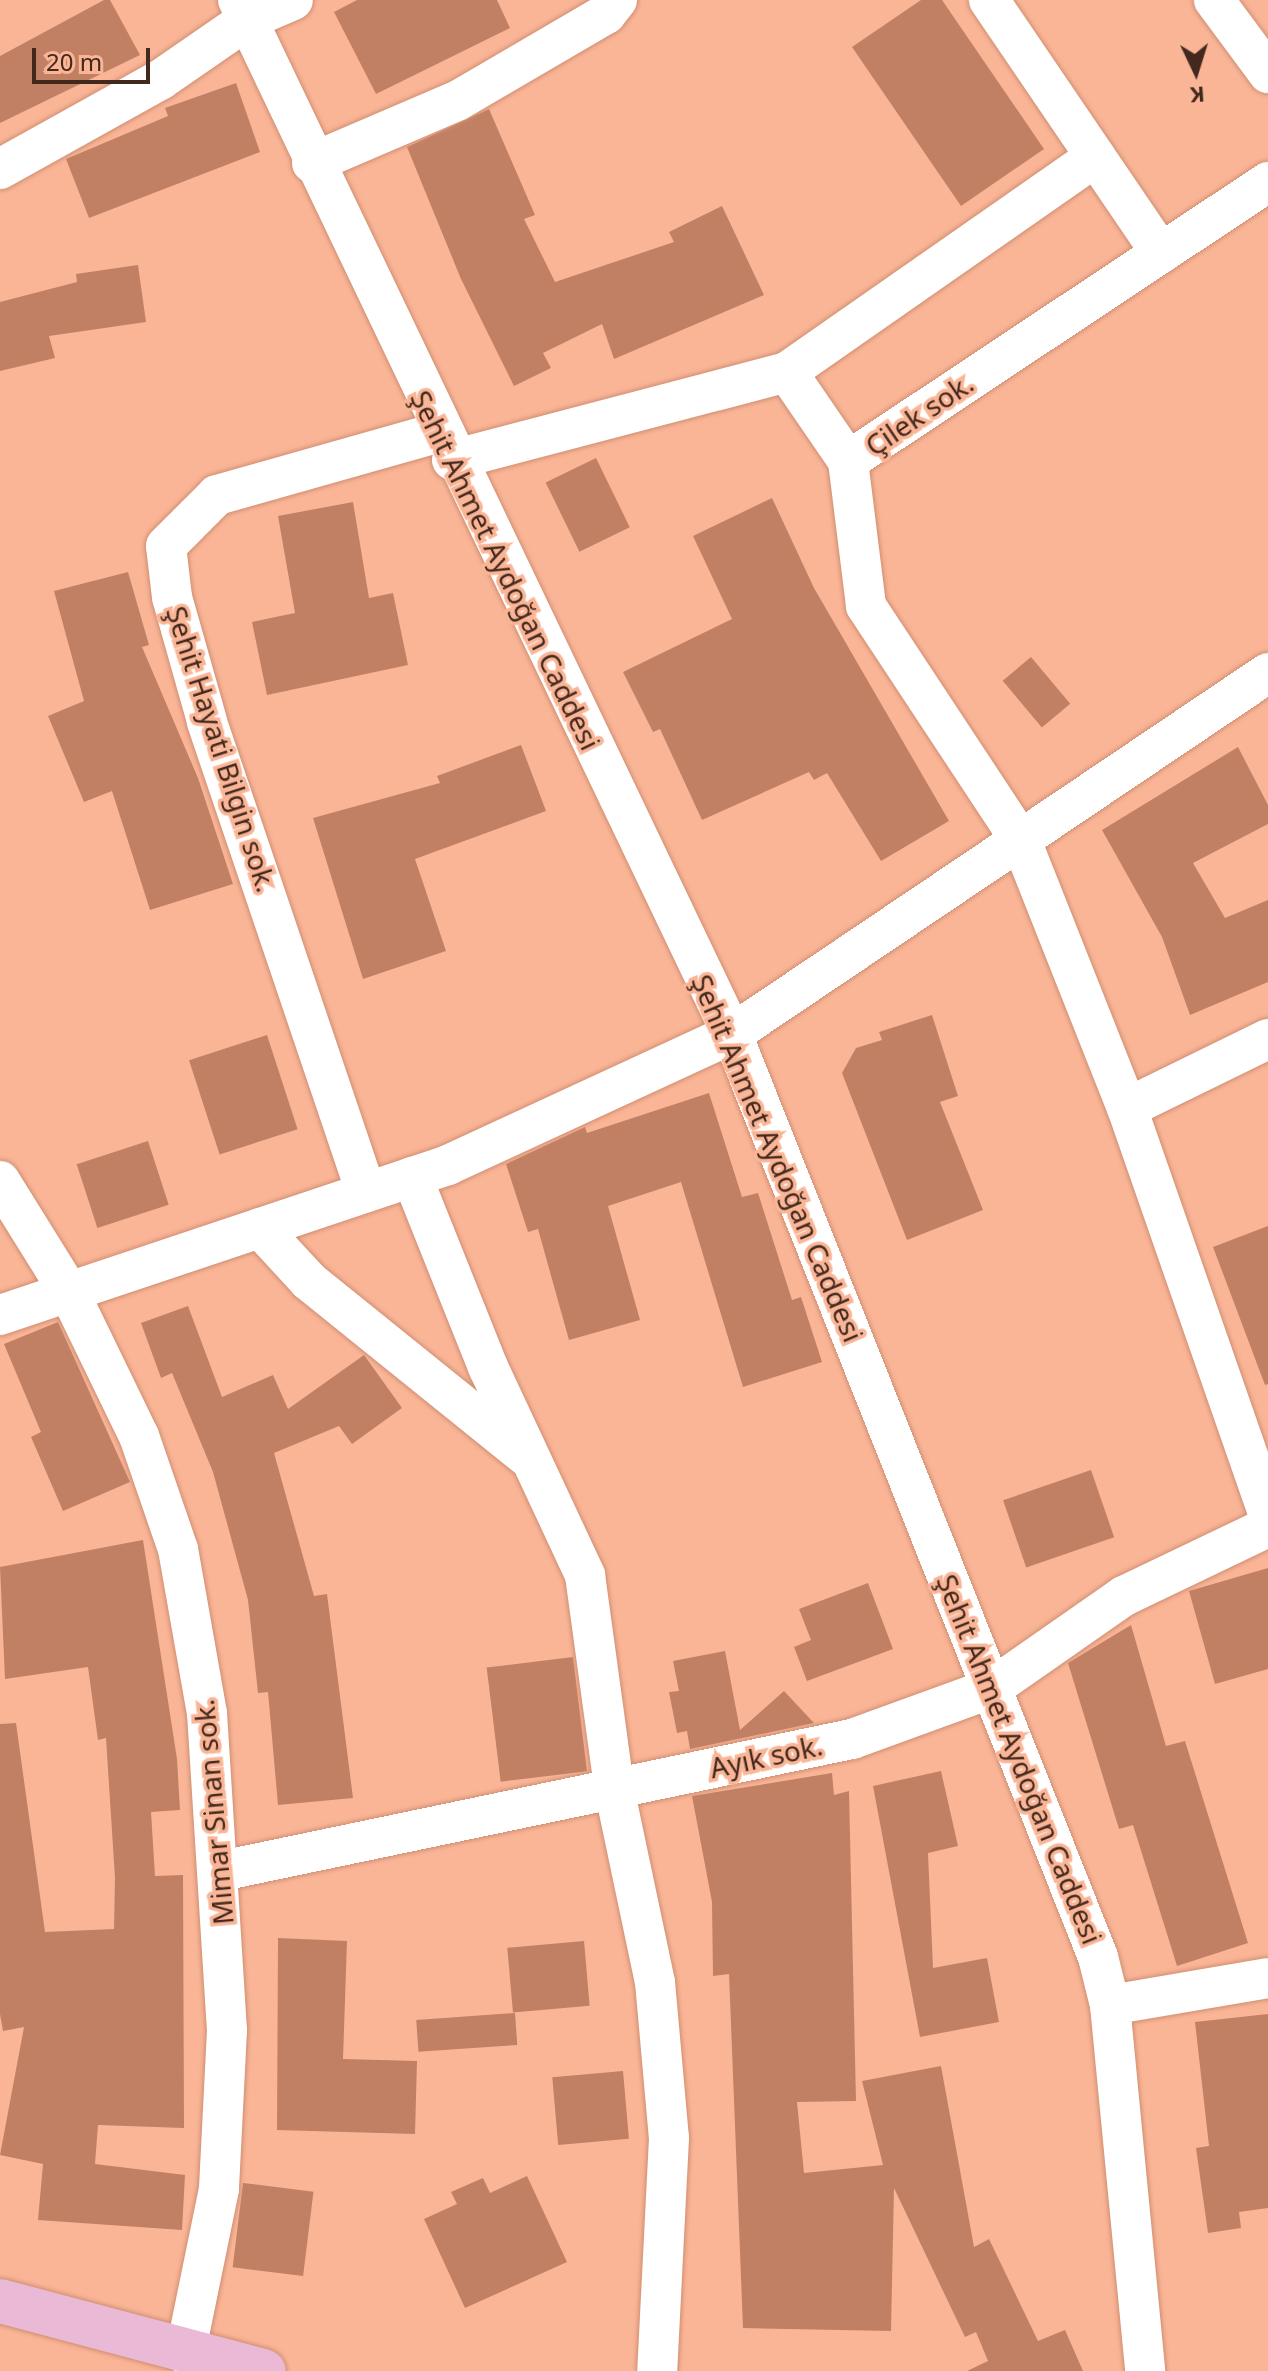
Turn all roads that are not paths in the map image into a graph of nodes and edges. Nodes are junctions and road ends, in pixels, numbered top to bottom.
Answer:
1 (293, 0) edge
2 (617, 0) edge
3 (989, 0) edge
4 (1214, 0) edge
5 (242, 10) edge
6 (1268, 73) edge
7 (1095, 157) junction
8 (312, 163) junction
9 (0, 169) edge
10 (1268, 182) edge
11 (1161, 253) junction
12 (787, 372) junction
13 (446, 446) junction
14 (848, 461) junction
15 (1268, 673) edge
16 (1022, 843) junction
17 (732, 1034) junction
18 (1268, 1039) edge
19 (1127, 1108) junction
20 (412, 1177) junction
21 (0, 1181) edge
22 (366, 1192) junction
23 (260, 1228) junction
24 (69, 1292) junction
25 (0, 1315) edge
26 (531, 1460) junction
27 (1268, 1513) edge
28 (1268, 1527) edge
29 (992, 1688) junction
30 (614, 1788) junction
31 (221, 1871) junction
32 (1268, 1978) edge
33 (1110, 2005) junction
34 (0, 2301) edge
35 (185, 2354) junction
36 (264, 2371) edge
37 (657, 2371) edge
38 (1145, 2371) edge

1 - 5 street
2 - 8 street
3 - 7 street
4 - 6 street
5 - 8 street, Şehit Ahmet Aydoğan Caddesi
5 - 9 street
7 - 11 street
7 - 12 street
8 - 13 street, Şehit Ahmet Aydoğan Caddesi
10 - 11 street, Çilek sok.
11 - 14 street, Çilek sok.
12 - 13 street
12 - 14 street
13 - 17 street, Şehit Ahmet Aydoğan Caddesi
13 - 22 street, Şehit Hayati Bilgin sok.
14 - 16 street, Çilek sok.
15 - 16 street
16 - 17 street
16 - 19 street, Çilek sok.
17 - 20 street
17 - 29 street, Şehit Ahmet Aydoğan Caddesi
18 - 19 street
19 - 27 street, Çilek sok.
20 - 22 street
20 - 26 street
21 - 24 street, Mimar Sinan sok.
22 - 23 street
23 - 24 street
23 - 26 street
24 - 25 street
24 - 31 street, Mimar Sinan sok.
26 - 30 street
28 - 29 street, Ayık sok.
29 - 30 street, Ayık sok.
29 - 33 street, Şehit Ahmet Aydoğan Caddesi
30 - 31 street, Ayık sok.
30 - 37 street
31 - 35 street, Mimar Sinan sok.
32 - 33 street
33 - 38 street, Şehit Ahmet Aydoğan Caddesi
34 - 35 main road
35 - 36 main road

